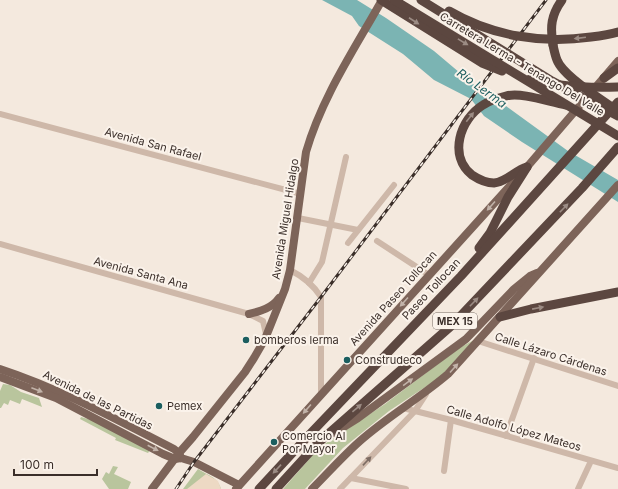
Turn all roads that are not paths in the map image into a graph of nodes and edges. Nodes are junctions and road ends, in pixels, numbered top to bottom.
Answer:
1 (381, 0) edge
2 (394, 0) edge
3 (421, 0) edge
4 (430, 0) edge
5 (562, 0) edge
6 (618, 32) edge
7 (618, 61) edge
8 (618, 68) edge
9 (604, 78) junction
10 (618, 87) edge
11 (591, 92) junction
12 (618, 102) edge
13 (566, 106) junction
14 (618, 110) edge
15 (0, 114) edge
16 (618, 116) edge
17 (618, 136) edge
18 (618, 147) edge
19 (346, 157) dead end
20 (527, 167) junction
21 (394, 185) dead end
22 (618, 185) edge
23 (301, 194) junction
24 (298, 218) junction
25 (330, 224) junction
26 (358, 230) junction
27 (377, 241) dead end
28 (0, 244) edge
29 (348, 244) dead end
30 (290, 270) junction
31 (542, 270) junction
32 (429, 275) junction
33 (461, 276) junction
34 (309, 283) junction
35 (285, 289) junction
36 (618, 292) edge
37 (249, 314) junction
38 (500, 317) junction
39 (266, 334) junction
40 (478, 341) junction
41 (534, 358) junction
42 (0, 369) edge
43 (0, 377) edge
44 (618, 386) edge
45 (427, 392) junction
46 (321, 393) junction
47 (404, 408) junction
48 (415, 411) junction
49 (451, 420) junction
50 (506, 436) junction
51 (318, 443) junction
52 (178, 457) junction
53 (591, 461) junction
54 (618, 468) edge
55 (444, 471) dead end
56 (351, 478) junction
57 (237, 487) edge
58 (152, 489) edge
59 (259, 489) edge
60 (276, 489) edge
61 (312, 489) edge
62 (340, 489) edge
63 (406, 489) edge
64 (578, 489) edge

1 -> 10 highway, bridge
1 - 23 main road, Avenida Miguel Hidalgo
2 -> 13 highway, Carretera Lerma - Tenango Del Valle, bridge
3 - 16 highway, bridge
6 -> 4 highway, bridge
5 - 11 highway, bridge
7 - 9 main road, Avenida Paseo Tollocan
8 - 9 highway
9 - 11 main road, Avenida Paseo Tollocan, bridge
11 - 14 highway, bridge
11 - 20 main road, Avenida Paseo Tollocan, bridge
12 - 33 highway, Paseo Tollocan / MEX 15
13 - 17 highway, Carretera Lerma - Tenango Del Valle, bridge
20 -> 13 highway
15 - 23 street, Avenida San Rafael
51 -> 18 highway, MEX 15
19 - 25 street
20 -> 32 main road, Avenida Paseo Tollocan
20 - 33 highway
21 - 26 street
22 - 31 main road
23 - 24 main road, Avenida Miguel Hidalgo
24 - 25 street
24 - 30 main road, Avenida Miguel Hidalgo
25 - 26 street
25 - 34 street
26 - 29 street
27 - 32 street
28 - 37 street, Avenida Santa Ana
30 - 34 street
30 - 35 main road, Avenida Miguel Hidalgo
31 - 38 main road
51 -> 31 main road
32 -> 46 main road, Avenida Paseo Tollocan
33 -> 59 highway, Paseo Tollocan / MEX 15
34 - 46 street
35 - 37 main road
35 - 39 main road, Avenida Miguel Hidalgo
38 -> 36 highway
37 - 39 street, Avenida Santa Ana
38 - 40 main road
39 - 52 main road, Avenida Miguel Hidalgo
40 - 41 street, Calle Lázaro Cárdenas
45 -> 40 main road
41 - 44 street, Calle Lázaro Cárdenas
41 - 50 street
42 - 52 main road, Avenida de las Partidas
43 -> 52 main road, Avenida de las Partidas
45 - 47 main road
45 - 48 street
46 -> 57 main road, Avenida Paseo Tollocan
47 - 48 street, Calle Adolfo López Mateos
47 - 61 main road
48 - 49 street, Calle Adolfo López Mateos
56 -> 48 street
49 - 50 street, Calle Adolfo López Mateos
49 - 55 street
50 - 53 street, Calle Adolfo López Mateos
51 - 60 highway, MEX 15
52 - 57 main road, Avenida de las Partidas
52 - 58 main road, Avenida Miguel Hidalgo
53 - 54 street, Calle Adolfo López Mateos
53 - 64 street
56 - 62 street
56 - 63 street

